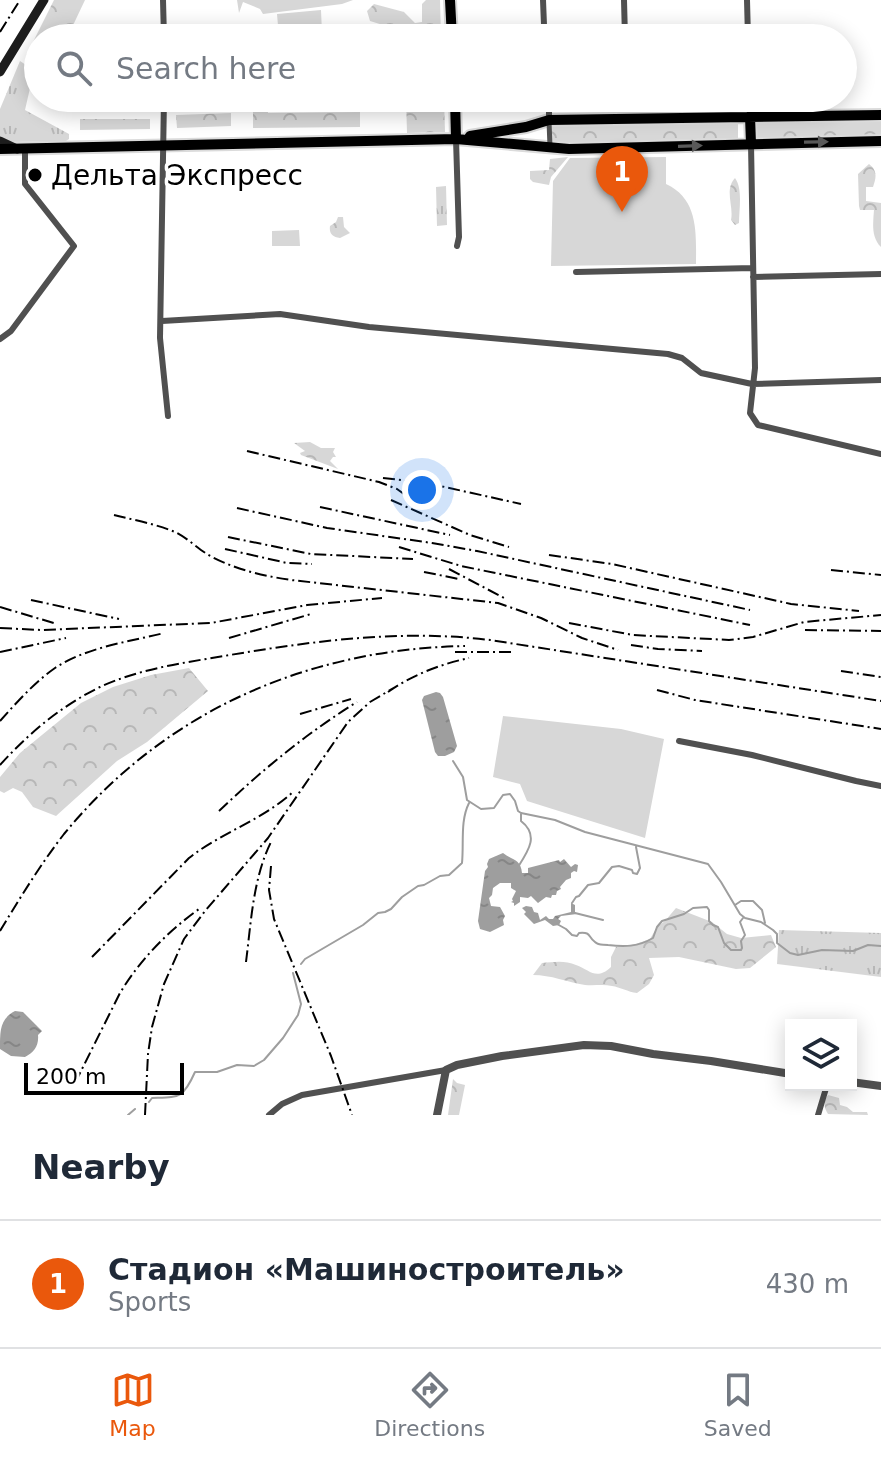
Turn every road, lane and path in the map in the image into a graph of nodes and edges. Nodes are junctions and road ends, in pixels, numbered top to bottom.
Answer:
1 (44, 0) edge
2 (163, 0) edge
3 (450, 0) edge
4 (543, 0) edge
5 (624, 0) edge
6 (747, 0) edge
7 (29, 24) edge
8 (164, 24) edge
9 (451, 24) edge
10 (544, 24) edge
11 (625, 24) edge
12 (748, 24) edge
13 (24, 33) edge
14 (0, 72) edge
15 (164, 112) edge
16 (455, 112) edge
17 (549, 112) edge
18 (750, 112) edge
19 (881, 115) edge
20 (750, 116) junction
21 (549, 120) junction
22 (536, 124) junction
23 (456, 139) junction
24 (0, 141) edge
25 (881, 141) edge
26 (751, 144) junction
27 (164, 146) junction
28 (537, 147) junction
29 (550, 148) junction
30 (0, 149) edge
31 (21, 149) junction
32 (457, 246) dead end
33 (753, 268) junction
34 (576, 272) dead end
35 (881, 274) edge
36 (753, 277) junction
37 (162, 321) junction
38 (0, 339) edge
39 (881, 380) edge
40 (752, 384) junction
41 (168, 416) dead end
42 (881, 454) edge
43 (679, 741) dead end
44 (881, 786) edge
45 (446, 1070) junction
46 (785, 1073) edge
47 (857, 1083) edge
48 (881, 1086) edge
49 (825, 1091) edge
50 (269, 1115) edge
51 (437, 1115) edge
52 (818, 1115) edge

1 - 7 main road
2 - 8 street
3 - 9 main road
4 - 10 street
5 - 11 street
6 - 12 street
13 - 14 main road
15 - 27 street
16 - 23 main road
17 - 21 street
18 - 20 street
19 - 20 main road
20 - 21 main road
20 - 26 main road
21 - 22 main road
21 - 29 street
22 - 23 main road
22 - 28 main road
23 - 27 main road
23 - 28 main road
23 - 32 street
24 - 31 main road
26 -> 25 main road
29 -> 26 main road
26 - 33 street
27 - 31 main road
27 - 37 street
28 - 29 main road
30 - 31 main road
31 - 38 street
33 - 34 street
33 - 36 street
35 - 36 street
36 - 40 street
37 - 40 street
37 - 41 street
39 - 40 street
40 - 42 street
43 - 44 street
45 - 46 street
45 - 50 street
45 - 51 street
47 - 48 street
49 - 52 street

